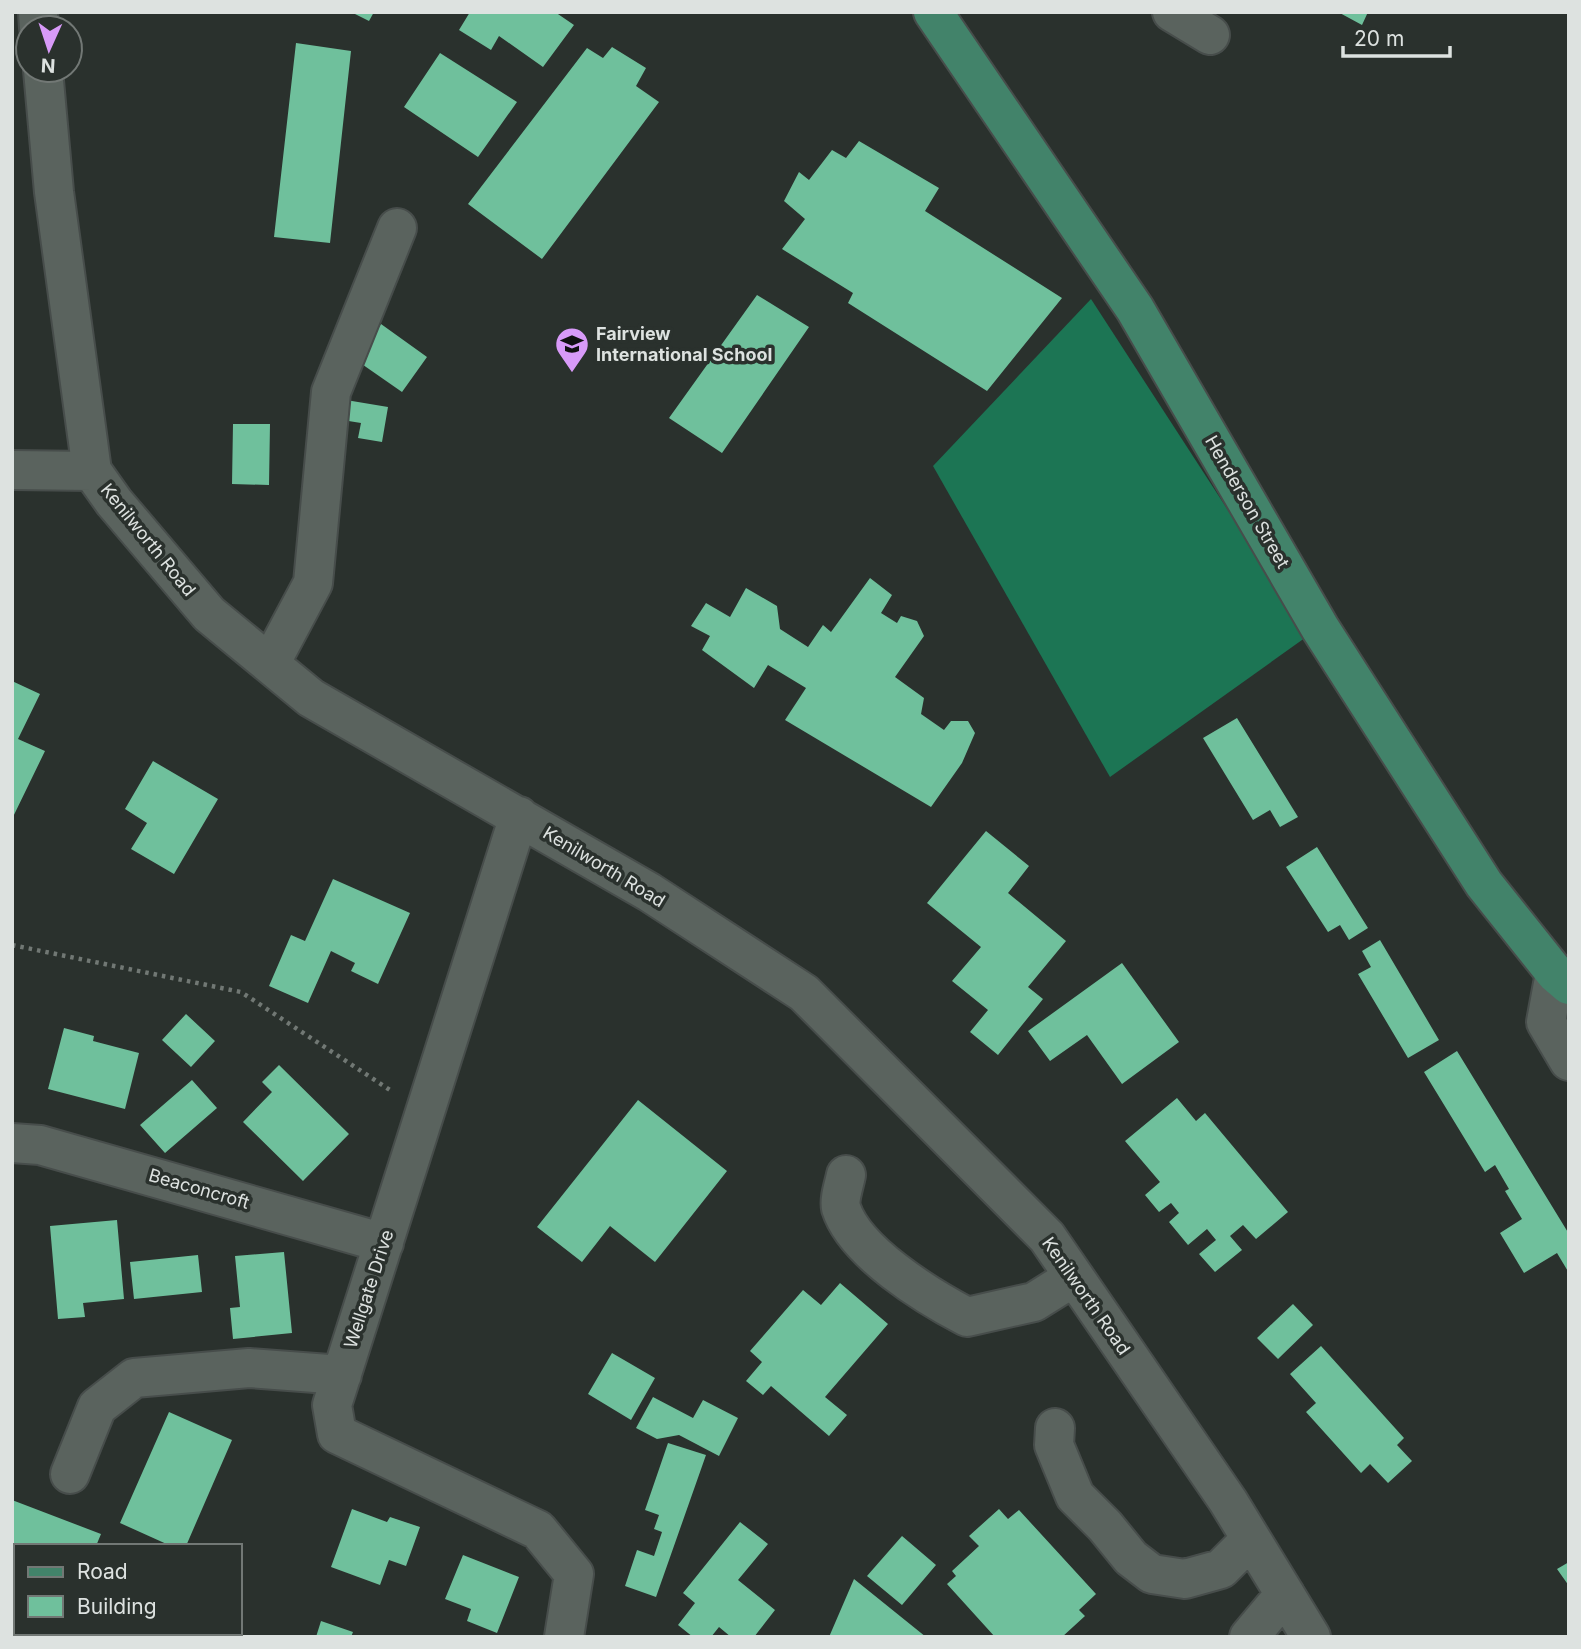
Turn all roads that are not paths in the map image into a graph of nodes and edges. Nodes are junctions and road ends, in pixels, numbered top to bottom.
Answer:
1 (933, 12) edge
2 (1172, 12) edge
3 (1210, 36) dead end
4 (44, 84) edge
5 (397, 228) dead end
6 (12, 470) edge
7 (92, 471) junction
8 (270, 664) junction
9 (519, 816) junction
10 (1562, 979) edge
11 (1569, 1061) edge
12 (12, 1143) edge
13 (846, 1175) dead end
14 (384, 1243) junction
15 (1074, 1277) junction
16 (342, 1375) junction
17 (1055, 1428) dead end
18 (70, 1474) dead end
19 (1251, 1539) junction
20 (1285, 1594) junction
21 (564, 1637) edge
22 (1249, 1637) edge
23 (1311, 1637) edge

1 - 10 main road, Henderson Street
2 - 3 street
4 - 7 street, Kenilworth Road
5 - 8 street
6 - 7 street
7 - 8 street, Kenilworth Road
8 - 9 street, Kenilworth Road
9 - 14 street, Wellgate Drive
9 - 15 street, Kenilworth Road
10 - 11 street
12 - 14 street, Beaconcroft
13 - 15 street
14 - 16 street, Wellgate Drive
15 - 19 street, Kenilworth Road
16 - 18 street
16 - 21 street, Wellgate Drive
17 - 19 street
19 - 20 street, Kenilworth Road
20 - 22 street
20 - 23 street, Kenilworth Road

